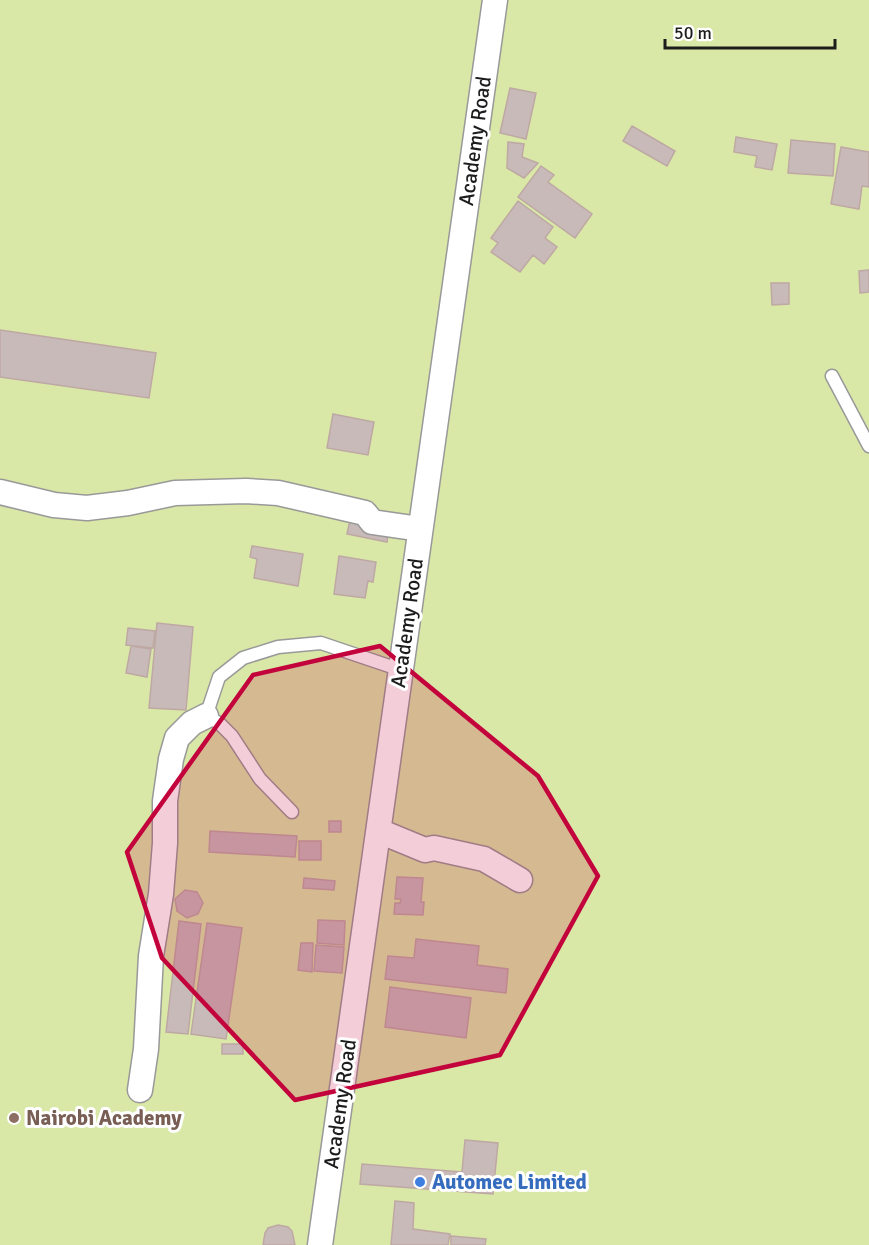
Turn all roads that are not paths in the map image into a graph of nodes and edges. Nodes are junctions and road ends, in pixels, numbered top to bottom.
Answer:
1 (495, 0) edge
2 (832, 376) dead end
3 (869, 446) edge
4 (0, 492) edge
5 (420, 529) junction
6 (401, 670) junction
7 (206, 716) junction
8 (292, 812) dead end
9 (378, 831) junction
10 (519, 880) dead end
11 (141, 1089) dead end
12 (320, 1245) edge

1 - 5 street, Academy Road
2 - 3 lane
4 - 5 street
5 - 6 street, Academy Road
6 - 7 lane
6 - 9 street, Academy Road
7 - 8 lane
7 - 11 street
9 - 10 street
9 - 12 street, Academy Road

